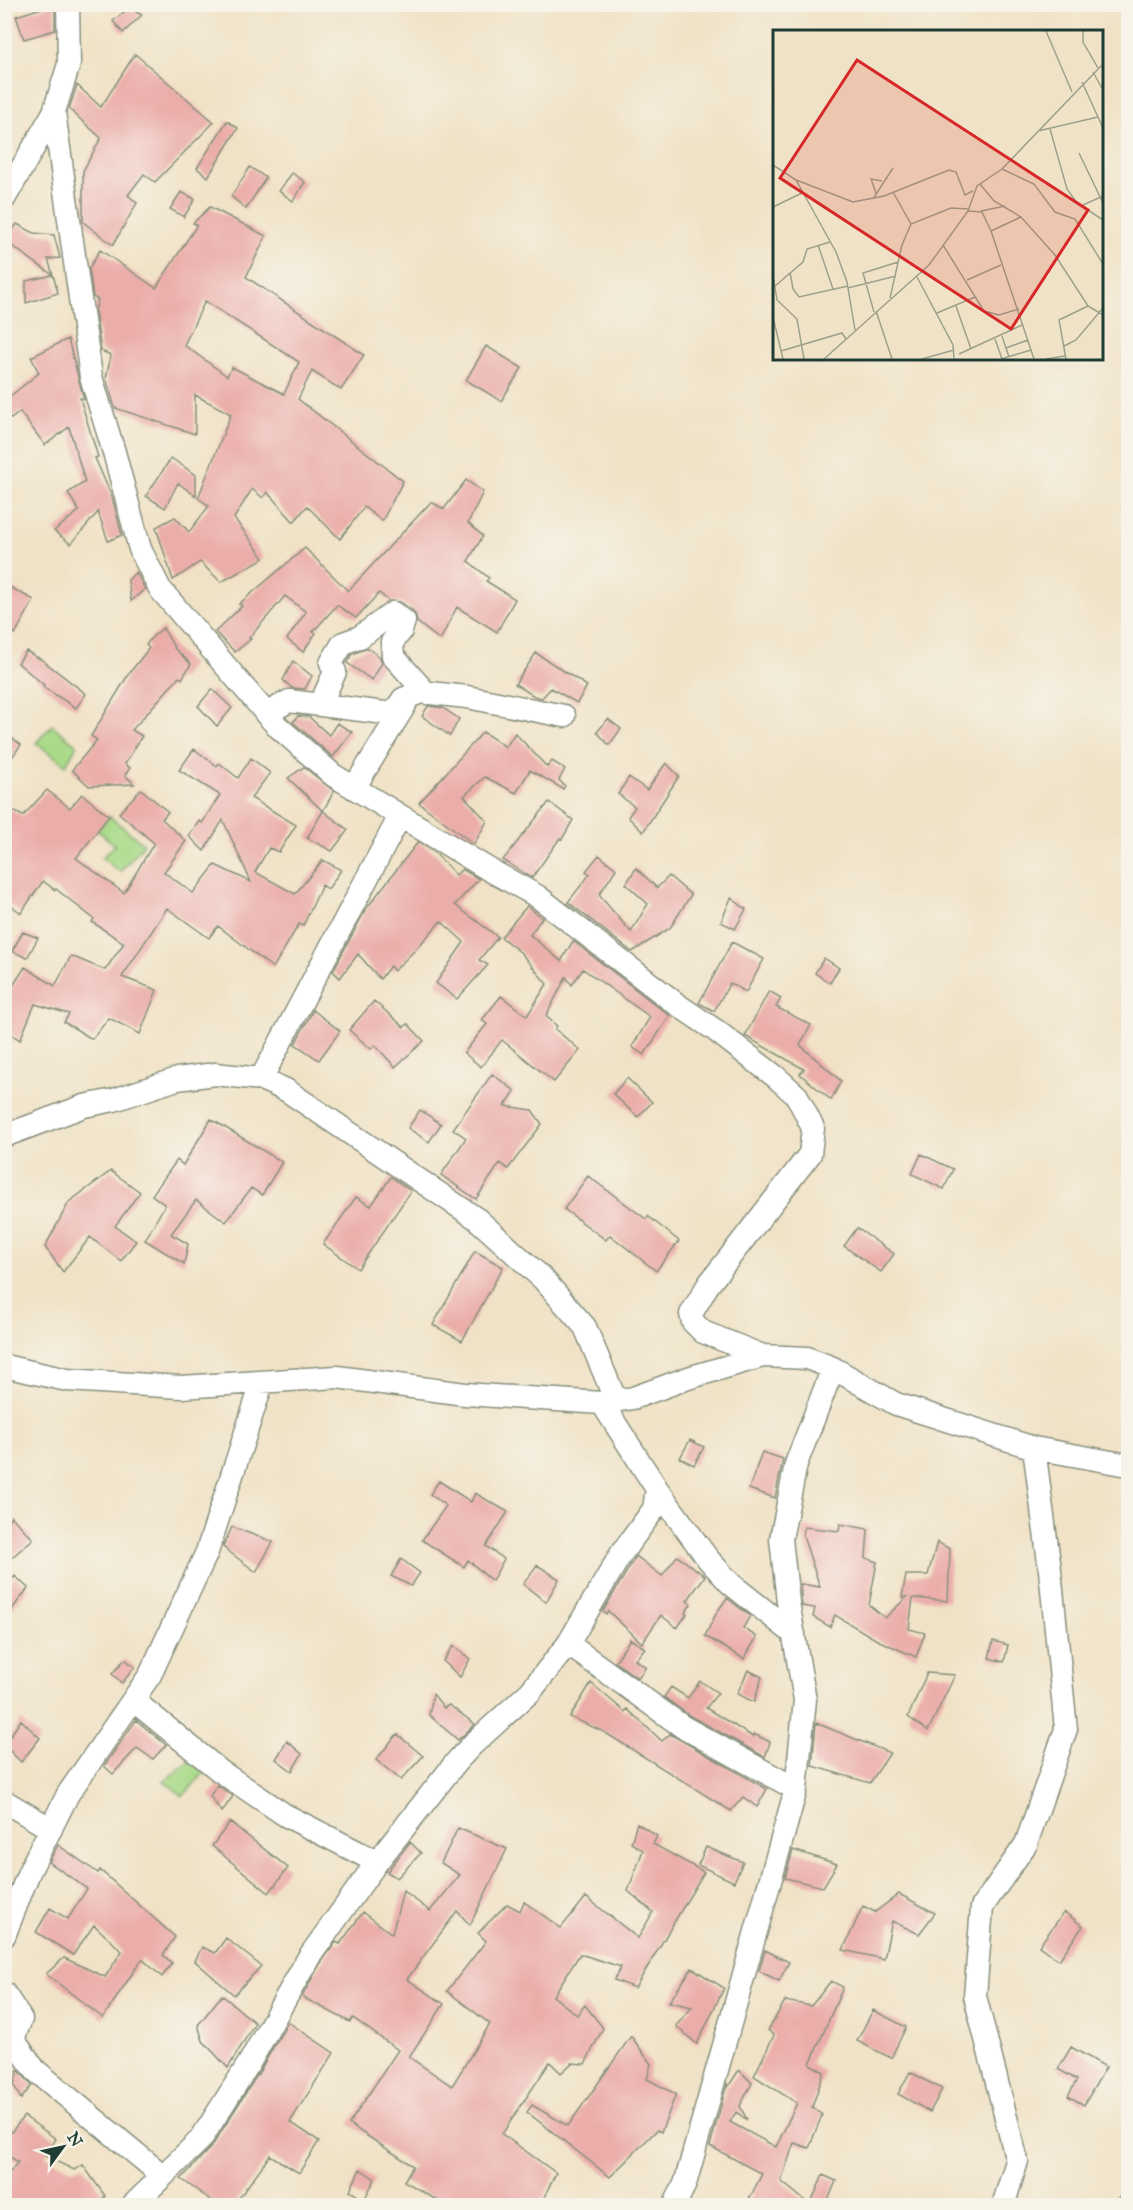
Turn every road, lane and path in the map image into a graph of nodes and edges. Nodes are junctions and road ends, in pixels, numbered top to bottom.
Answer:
1 (68, 4) edge
2 (54, 112) junction
3 (4, 199) edge
4 (418, 694) junction
5 (320, 705) junction
6 (266, 714) junction
7 (564, 716) dead end
8 (354, 788) junction
9 (400, 816) junction
10 (261, 1079) junction
11 (4, 1136) edge
12 (763, 1356) junction
13 (4, 1366) edge
14 (833, 1368) junction
15 (262, 1383) junction
16 (609, 1402) junction
17 (1034, 1448) junction
18 (1128, 1465) edge
19 (657, 1488) junction
20 (794, 1634) junction
21 (568, 1644) junction
22 (133, 1700) junction
23 (796, 1789) junction
24 (4, 1801) edge
25 (51, 1829) junction
26 (377, 1862) junction
27 (4, 1936) edge
28 (4, 1993) edge
29 (163, 2176) junction
30 (132, 2205) edge
31 (674, 2205) edge
32 (1003, 2205) edge

1 - 2 street
2 - 3 street
2 - 6 street
4 - 5 street
4 - 5 street
4 - 7 street
4 - 8 street
5 - 6 street
6 - 8 street
8 - 9 street
9 - 10 street
9 - 12 street
10 - 11 street
10 - 16 street
12 - 14 street
12 - 16 street
13 - 15 street
14 - 17 street
14 - 20 street
15 - 16 street
15 - 22 street
16 - 19 street
17 - 18 street
17 - 32 street
19 - 20 street
19 - 21 street
20 - 23 street
21 - 23 street
21 - 26 street
22 - 25 street
22 - 26 street
23 - 31 street
24 - 25 street
25 - 27 street
26 - 29 street
28 - 29 street
29 - 30 street

